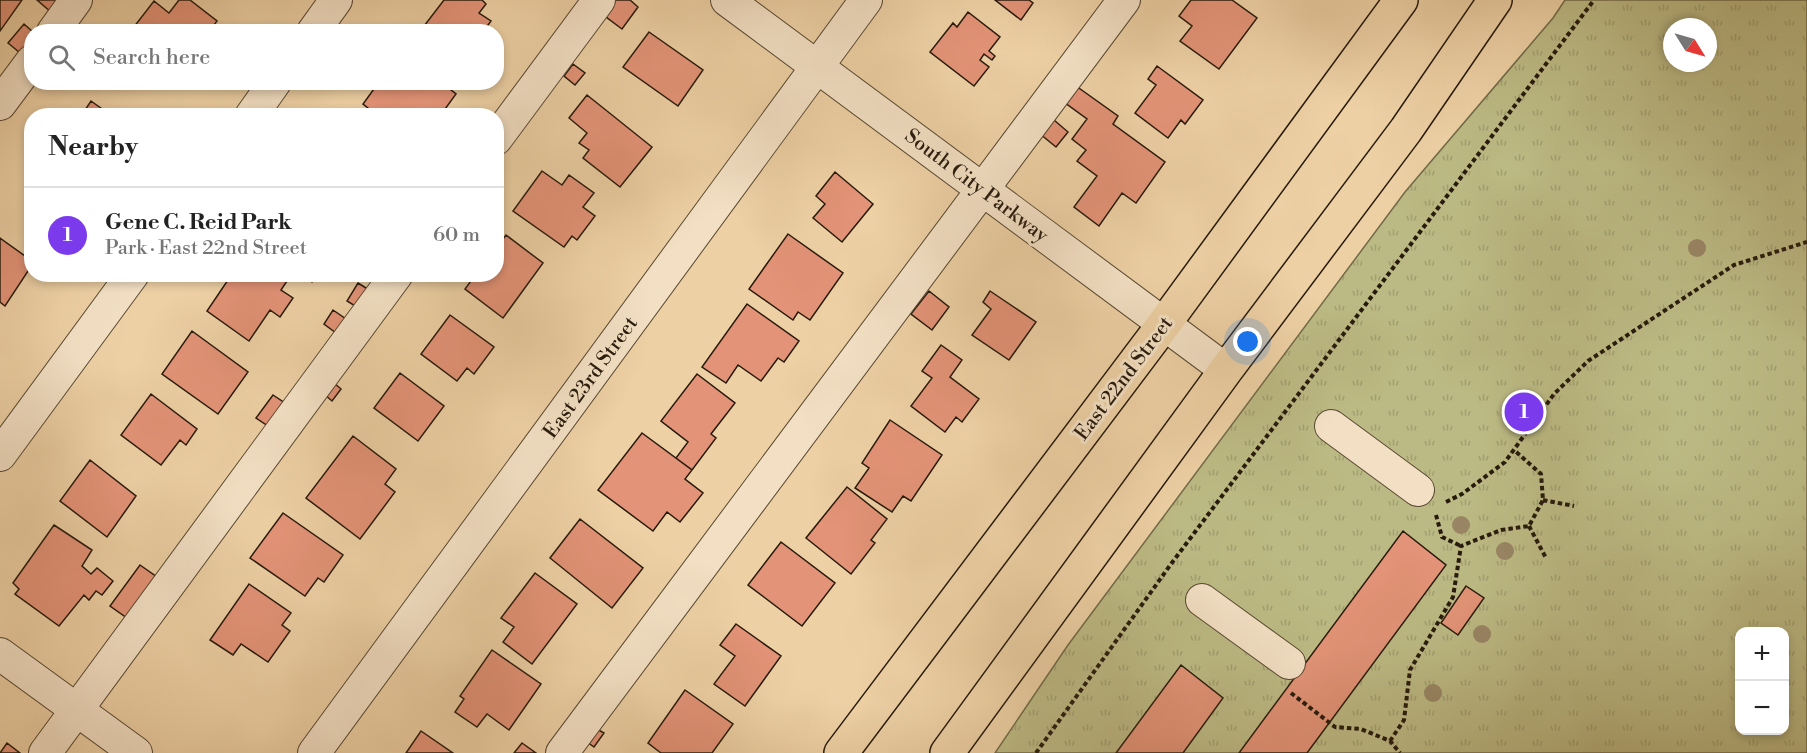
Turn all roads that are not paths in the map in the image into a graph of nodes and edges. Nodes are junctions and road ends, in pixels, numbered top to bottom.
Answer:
1 (76, 0) edge
2 (336, 0) edge
3 (599, 0) edge
4 (727, 0) edge
5 (866, 0) edge
6 (1124, 0) edge
7 (1401, 0) edge
8 (1495, 0) edge
9 (59, 24) edge
10 (319, 24) edge
11 (817, 67) junction
12 (24, 73) edge
13 (269, 90) edge
14 (0, 105) edge
15 (257, 108) edge
16 (504, 128) edge
17 (983, 189) junction
18 (127, 282) edge
19 (391, 282) edge
20 (1164, 324) junction
21 (1226, 370) junction
22 (1331, 426) dead end
23 (0, 454) edge
24 (1432, 501) road end
25 (1202, 600) dead end
26 (0, 654) edge
27 (1287, 675) road end
28 (77, 710) junction
29 (45, 753) edge
30 (136, 753) edge
31 (314, 753) edge
32 (562, 753) edge
33 (841, 753) edge
34 (947, 753) edge

1 - 9 street
2 - 10 street
3 - 16 street
4 - 11 street, South City Parkway
5 - 11 street, East 23rd Street
6 - 17 street
7 - 20 main road, East 22nd Street
8 - 21 main road
11 - 17 street, South City Parkway
11 - 31 street, East 23rd Street
12 - 14 street
13 - 15 street
17 - 20 street, South City Parkway
17 - 32 street
18 - 23 street
19 - 28 street
20 - 21 street, South City Parkway
20 - 33 main road, East 22nd Street
21 - 34 main road
22 - 24 street
25 - 27 street
26 - 28 street
28 - 29 street
28 - 30 street

